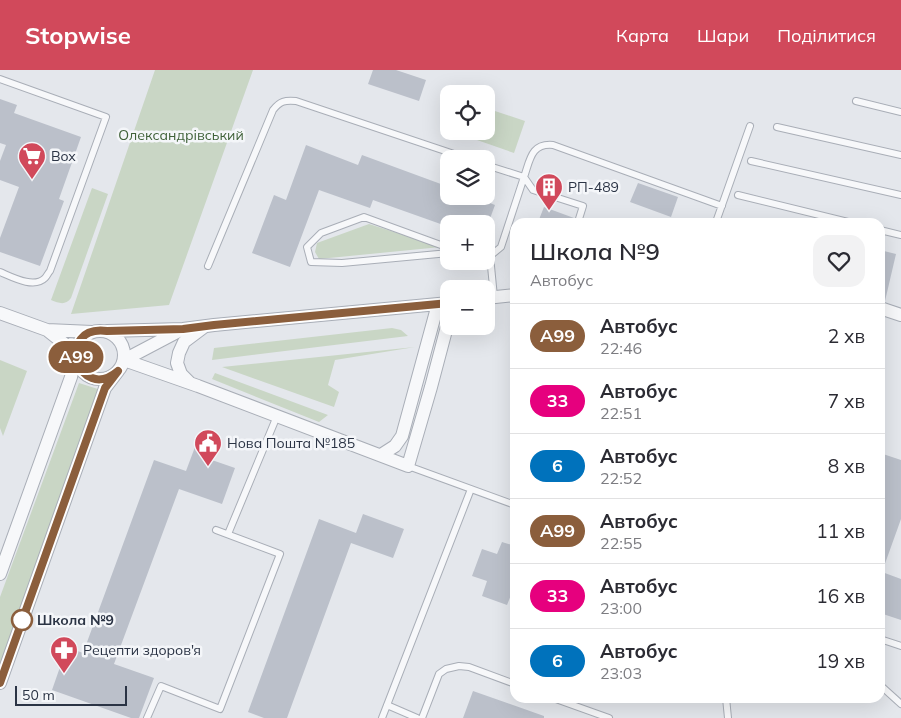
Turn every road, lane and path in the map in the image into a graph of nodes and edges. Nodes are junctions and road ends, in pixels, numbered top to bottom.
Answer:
1 (0, 79) edge
2 (856, 101) dead end
3 (901, 112) edge
4 (750, 126) dead end
5 (777, 126) dead end
6 (442, 150) edge
7 (901, 155) edge
8 (751, 161) dead end
9 (495, 167) edge
10 (524, 177) junction
11 (738, 195) dead end
12 (901, 195) edge
13 (722, 206) junction
14 (511, 218) edge
15 (579, 218) edge
16 (718, 218) edge
17 (832, 218) edge
18 (510, 220) edge
19 (885, 231) edge
20 (901, 236) edge
21 (440, 245) edge
22 (495, 251) edge
23 (440, 254) edge
24 (208, 266) dead end
25 (0, 272) edge
26 (510, 296) edge
27 (495, 297) edge
28 (440, 303) edge
29 (885, 310) edge
30 (0, 313) edge
31 (440, 313) edge
32 (901, 315) edge
33 (205, 326) junction
34 (183, 329) junction
35 (47, 330) junction
36 (107, 331) junction
37 (92, 332) junction
38 (444, 335) edge
39 (76, 353) junction
40 (121, 365) junction
41 (191, 384) junction
42 (277, 416) junction
43 (381, 455) junction
44 (408, 466) junction
45 (471, 489) junction
46 (510, 503) edge
47 (216, 530) dead end
48 (228, 534) junction
49 (0, 574) edge
50 (885, 641) edge
51 (901, 646) edge
52 (510, 682) edge
53 (0, 683) edge
54 (885, 690) edge
55 (567, 703) edge
56 (726, 703) edge
57 (901, 704) edge
58 (387, 705) junction
59 (147, 718) edge
60 (382, 718) edge
61 (417, 718) edge
62 (422, 718) edge
63 (609, 718) edge
64 (728, 718) edge

1 - 25 lane
2 - 3 lane
4 - 13 lane
5 - 7 lane
6 - 24 lane
8 - 12 lane
9 - 10 lane
10 - 13 lane
10 - 14 lane
10 - 15 lane
11 - 17 lane
13 - 16 lane
18 - 22 lane
19 - 20 lane
21 - 23 lane
26 - 27 street
28 - 33 street
29 - 32 street
30 - 35 street
31 - 43 street
33 - 34 street
33 - 41 street
34 - 36 street
34 - 40 street
35 - 37 street
35 - 39 street
36 - 37 street
36 - 40 street
37 - 39 street
38 - 44 street
39 - 40 street
39 - 49 street
40 - 41 street
40 - 53 street
41 - 42 street
42 - 43 street
42 - 48 lane
43 - 44 street
44 - 45 lane
45 - 46 lane
45 - 58 lane
47 - 48 lane
48 - 59 lane
50 - 51 lane
52 - 62 lane
54 - 57 lane
55 - 63 lane
56 - 64 lane
58 - 60 lane
58 - 61 lane

